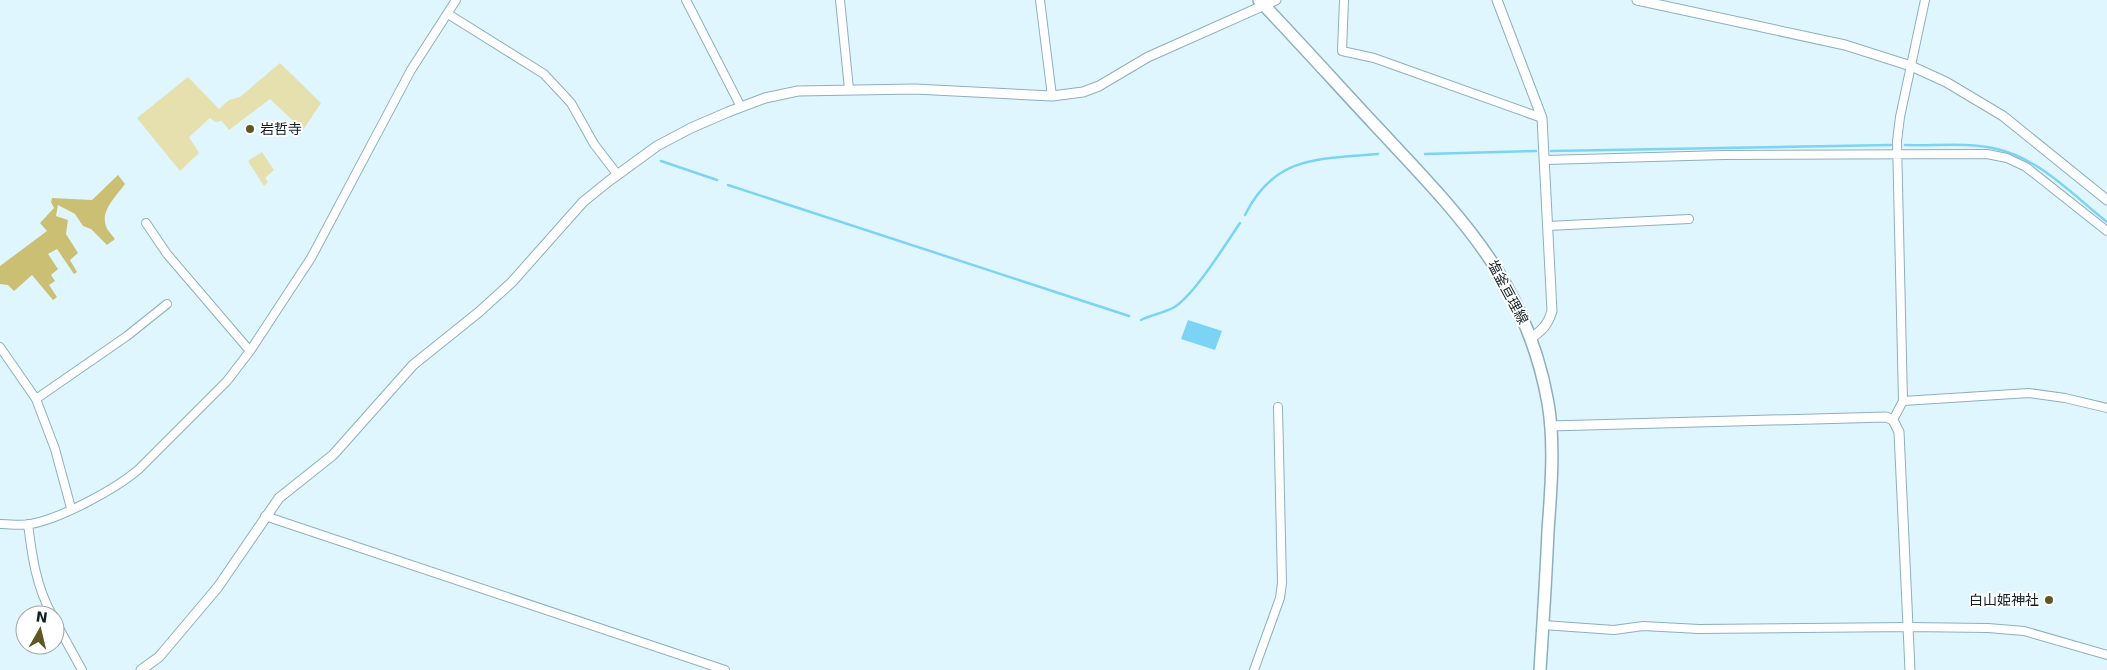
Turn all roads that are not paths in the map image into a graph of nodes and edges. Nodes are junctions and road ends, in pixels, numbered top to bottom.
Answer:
1 (456, 0) edge
2 (686, 0) edge
3 (840, 0) edge
4 (1040, 0) edge
5 (1276, 0) edge
6 (1344, 0) edge
7 (1497, 0) edge
8 (1637, 0) edge
9 (1926, 0) edge
10 (1261, 2) edge
11 (448, 14) junction
12 (1911, 66) junction
13 (849, 89) junction
14 (1052, 96) junction
15 (741, 107) junction
16 (1542, 118) junction
17 (1898, 153) junction
18 (1545, 160) junction
19 (617, 174) junction
20 (2107, 200) edge
21 (1689, 219) dead end
22 (146, 223) dead end
23 (1548, 226) junction
24 (2107, 231) edge
25 (167, 304) dead end
26 (1531, 338) junction
27 (0, 347) edge
28 (250, 351) junction
29 (36, 399) junction
30 (1904, 401) junction
31 (1278, 407) dead end
32 (2107, 408) edge
33 (1893, 420) junction
34 (1550, 426) junction
35 (71, 508) junction
36 (265, 516) junction
37 (0, 524) edge
38 (28, 524) junction
39 (47, 605) edge
40 (1543, 625) junction
41 (1908, 626) junction
42 (65, 639) edge
43 (2107, 655) edge
44 (82, 670) edge
45 (141, 670) edge
46 (725, 670) edge
47 (1254, 670) edge
48 (1540, 670) edge
49 (1910, 670) edge

1 - 11 street
2 - 15 street
3 - 13 street
4 - 14 street
5 - 10 street
6 - 16 street
7 - 16 street
8 - 12 street
9 - 12 street
10 - 14 street
10 - 26 main road, 塩釜亘理線
11 - 19 street
11 - 28 street
12 - 17 street
12 - 20 street
13 - 14 street
13 - 15 street
15 - 19 street
16 - 18 street
17 - 18 street
17 - 24 street
17 - 30 street
18 - 23 street
19 - 36 street
21 - 23 street
22 - 28 street
23 - 26 street
25 - 29 street
26 - 34 main road, 塩釜亘理線
27 - 29 street
28 - 35 street
29 - 35 street
30 - 32 street
30 - 33 street
31 - 47 street
33 - 34 street
33 - 41 street
34 - 40 main road, 塩釜亘理線
35 - 38 street
36 - 45 street
36 - 46 street
37 - 38 street
38 - 39 street
40 - 41 street
40 - 48 main road, 塩釜亘理線
41 - 43 street
41 - 49 street
42 - 44 street

